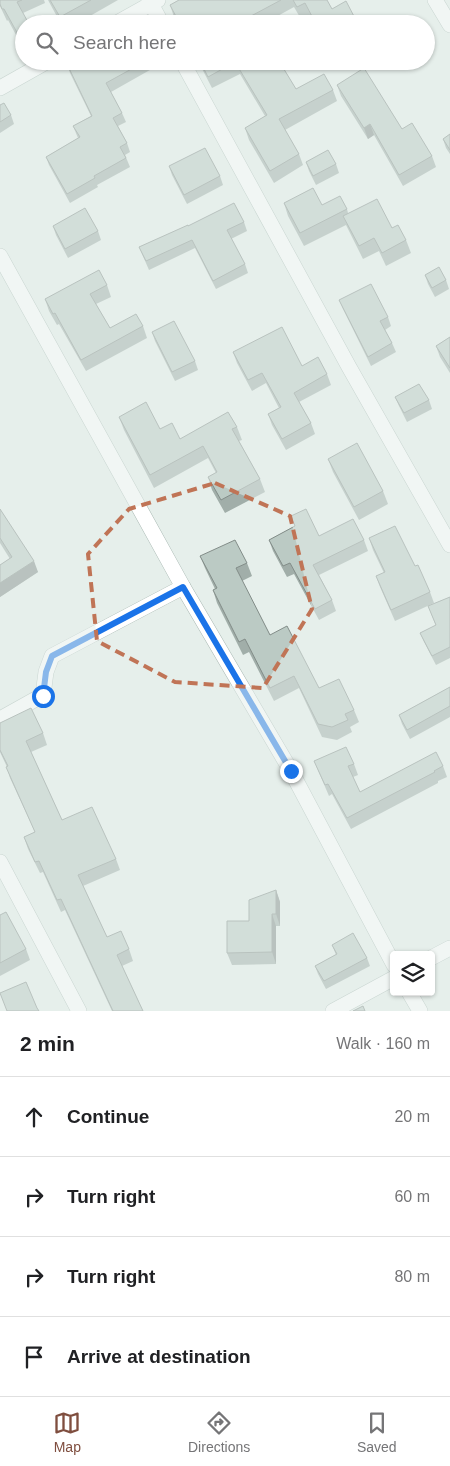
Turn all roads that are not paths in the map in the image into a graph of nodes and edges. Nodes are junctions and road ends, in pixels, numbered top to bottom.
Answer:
1 (436, 0) edge
2 (152, 1) edge
3 (129, 15) edge
4 (158, 15) edge
5 (450, 25) edge
6 (32, 70) edge
7 (187, 70) edge
8 (0, 88) edge
9 (0, 256) edge
10 (450, 545) edge
11 (183, 587) junction
12 (0, 719) edge
13 (0, 862) edge
14 (450, 948) edge
15 (435, 956) edge
16 (390, 957) edge
17 (390, 980) edge
18 (411, 996) edge
19 (79, 1011) edge
20 (333, 1011) edge
21 (420, 1011) edge

1 - 5 street
2 - 3 street
2 - 4 street
6 - 8 street
7 - 10 street
9 - 11 street
11 - 12 street
11 - 16 street
13 - 19 street
14 - 15 street
17 - 20 street
18 - 21 street

